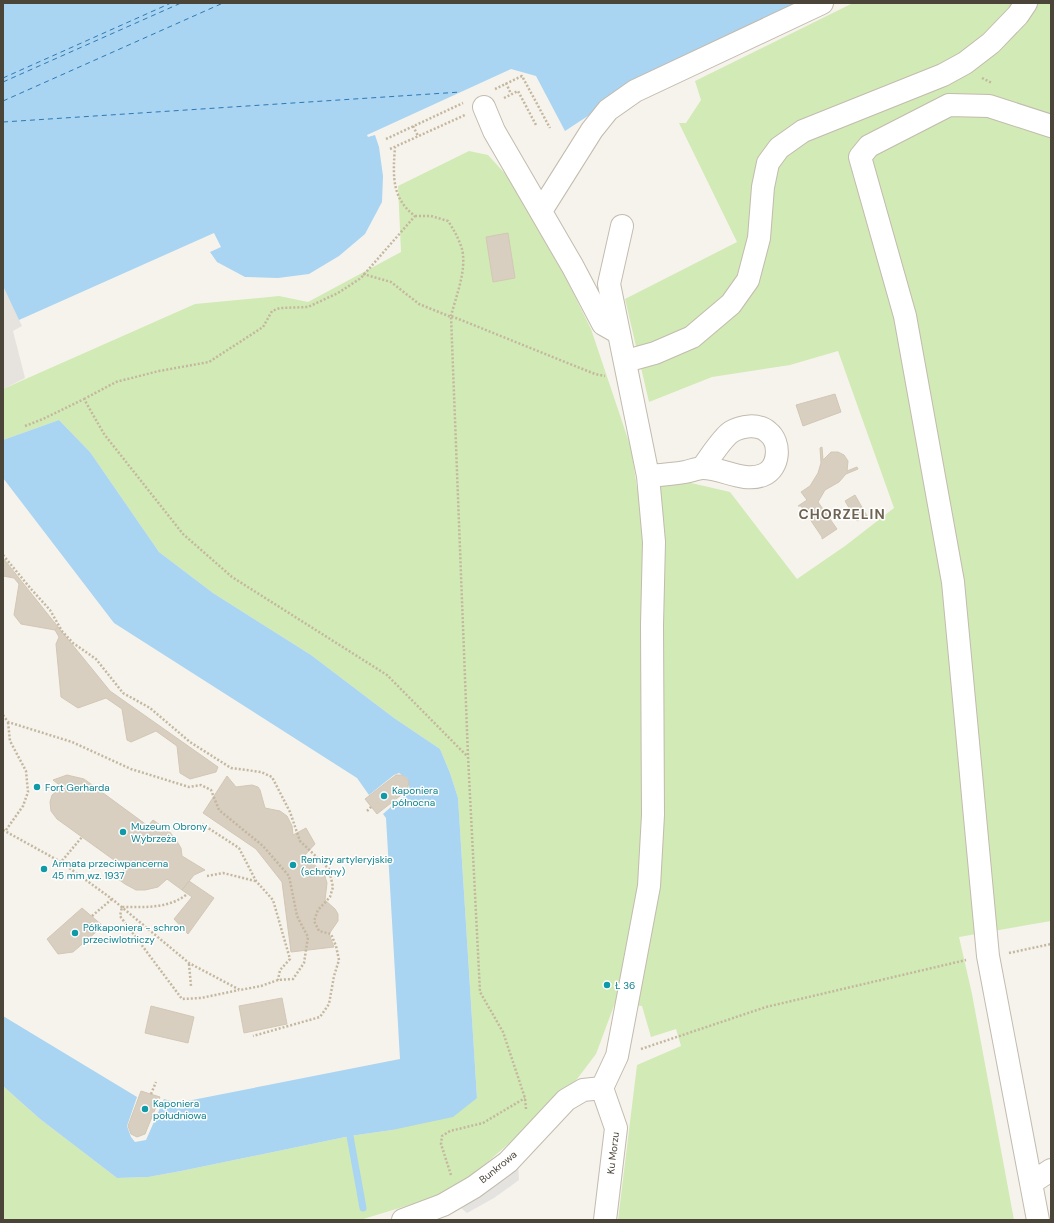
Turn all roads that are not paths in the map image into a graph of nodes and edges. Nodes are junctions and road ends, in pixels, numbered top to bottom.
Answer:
1 (822, 3) edge
2 (1026, 3) edge
3 (482, 99) road end
4 (1051, 126) edge
5 (541, 211) junction
6 (622, 226) dead end
7 (619, 333) junction
8 (627, 371) junction
9 (702, 468) dead end
10 (648, 476) junction
11 (602, 1088) junction
12 (1051, 1170) edge
13 (1031, 1183) junction
14 (403, 1220) edge
15 (605, 1220) edge
16 (1038, 1220) edge

1 - 5 street
2 - 8 street
3 - 5 street
4 - 13 street
5 - 7 street
6 - 7 street
7 - 8 street
8 - 10 street
9 - 10 street
10 - 11 street
11 - 14 street, Bunkrowa
11 - 15 street, Ku Morzu
12 - 13 street
13 - 16 street

